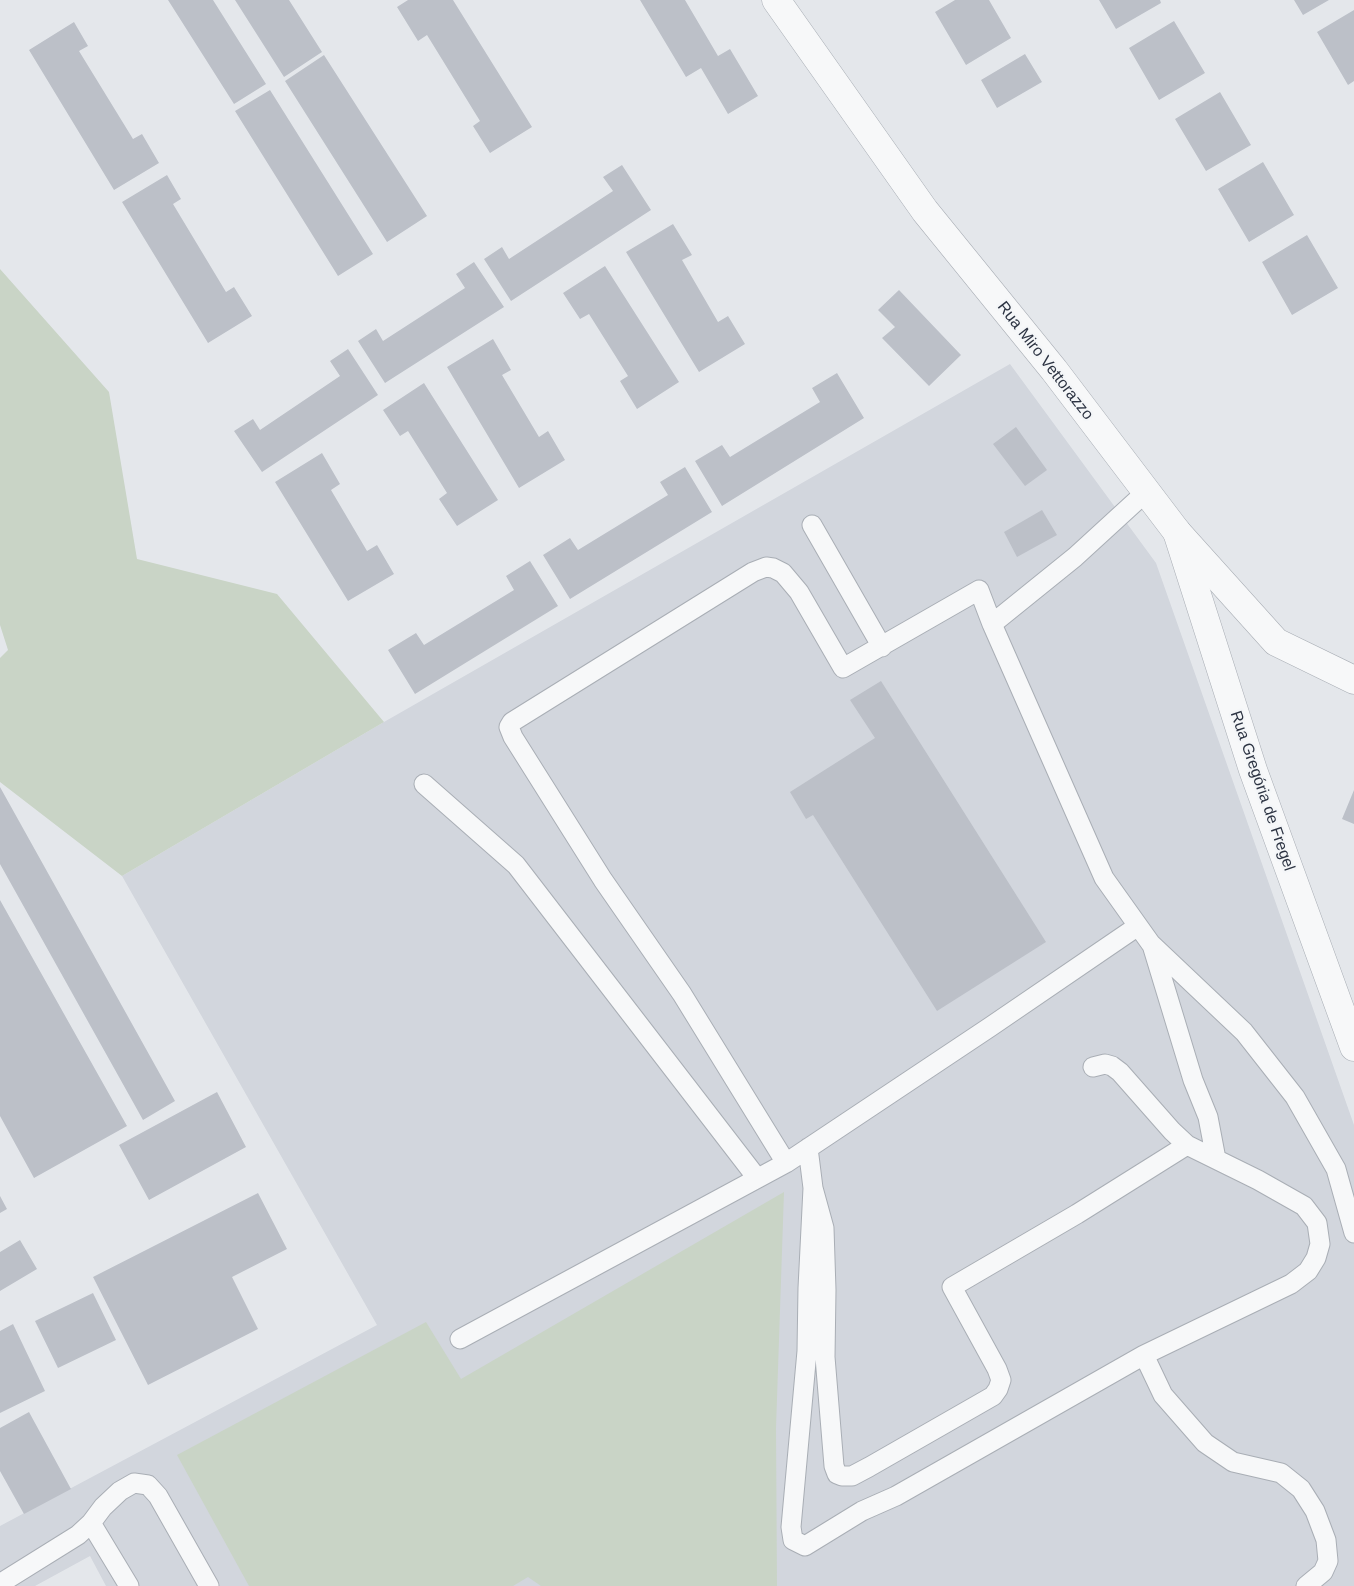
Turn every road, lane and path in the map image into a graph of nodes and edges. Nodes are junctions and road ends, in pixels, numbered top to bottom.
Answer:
1 (776, 0) edge
2 (1146, 492) junction
3 (812, 525) dead end
4 (1177, 532) junction
5 (992, 624) junction
6 (882, 647) junction
7 (1354, 680) edge
8 (424, 784) dead end
9 (1138, 926) junction
10 (1151, 944) junction
11 (1354, 1047) edge
12 (1093, 1066) dead end
13 (1187, 1145) junction
14 (808, 1148) junction
15 (1216, 1159) junction
16 (786, 1163) junction
17 (757, 1178) junction
18 (813, 1188) junction
19 (1354, 1232) edge
20 (460, 1339) dead end
21 (1144, 1355) junction
22 (92, 1523) junction
23 (1, 1583) dead end
24 (129, 1586) edge
25 (209, 1586) edge
26 (1306, 1586) edge

1 - 2 street, Rua Miro Vettorazzo
2 - 4 street, Rua Miro Vettorazzo
2 - 5 lane
3 - 6 lane
4 - 7 street, Rua Miro Vettorazzo
4 - 11 street, Rua Gregória de Fregel
5 - 6 lane
5 - 9 lane
6 - 16 lane
8 - 17 lane
9 - 10 lane
9 - 14 lane
10 - 15 lane
10 - 19 lane
12 - 13 lane
13 - 15 lane
13 - 18 lane
14 - 16 lane
14 - 18 lane
15 - 21 lane
16 - 17 lane
17 - 20 lane
18 - 21 lane
21 - 26 lane
22 - 23 lane
22 - 24 lane
22 - 25 lane

